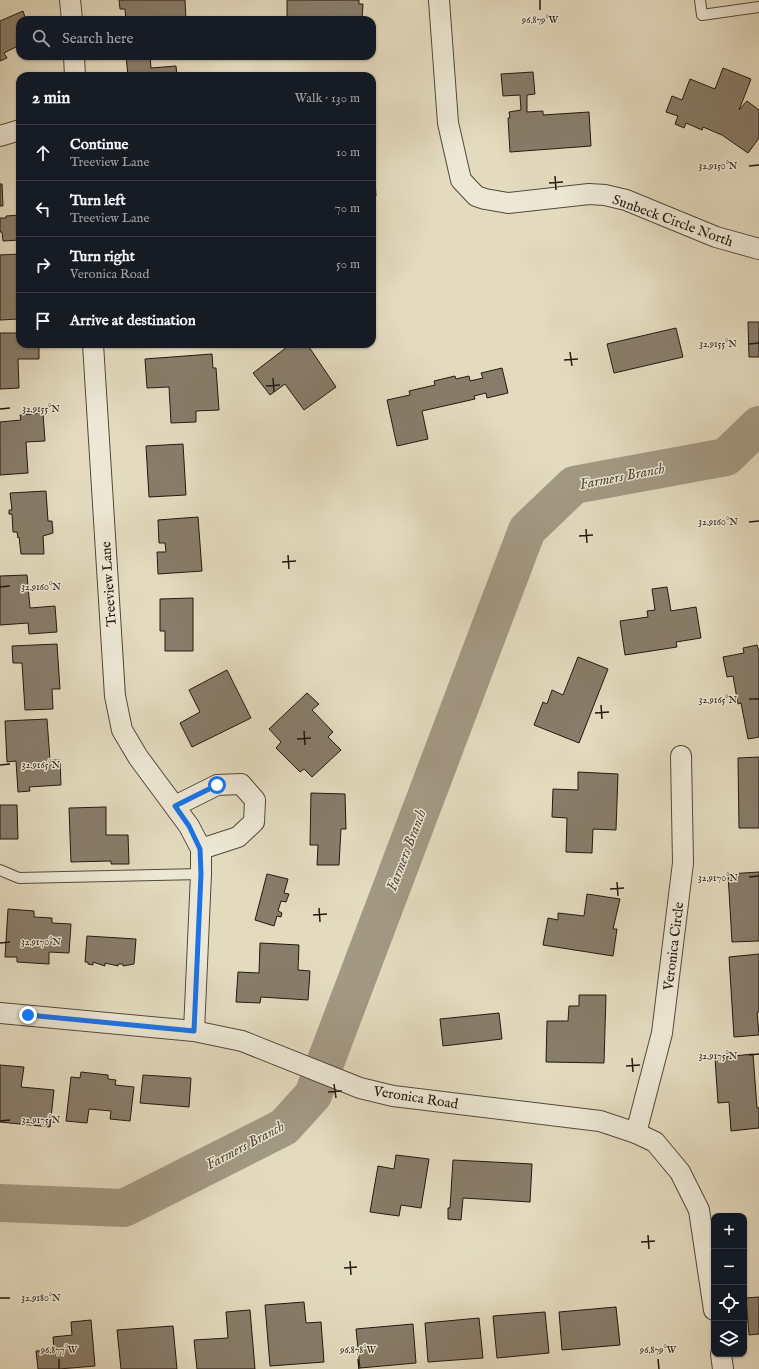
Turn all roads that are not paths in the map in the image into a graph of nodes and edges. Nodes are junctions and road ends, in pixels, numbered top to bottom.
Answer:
1 (70, 0) edge
2 (439, 0) edge
3 (700, 0) edge
4 (758, 5) edge
5 (72, 16) edge
6 (74, 60) edge
7 (75, 72) edge
8 (16, 131) edge
9 (0, 136) edge
10 (759, 249) edge
11 (93, 348) edge
12 (681, 756) dead end
13 (175, 806) junction
14 (200, 849) junction
15 (0, 870) edge
16 (201, 874) junction
17 (0, 1013) edge
18 (194, 1031) junction
19 (636, 1133) junction
20 (711, 1290) edge
21 (721, 1357) edge
22 (723, 1369) edge

1 - 5 street
2 - 10 street, Sunbeck Circle North
3 - 4 lane
6 - 7 street
8 - 9 street
11 - 13 street, Treeview Lane
12 - 19 street, Veronica Circle
13 - 14 street, Treeview Lane
13 - 14 street
14 - 16 street, Treeview Lane
15 - 16 lane
16 - 18 street, Treeview Lane
17 - 18 street, Veronica Road
18 - 19 street, Veronica Road
19 - 20 street, Veronica Road
21 - 22 street

